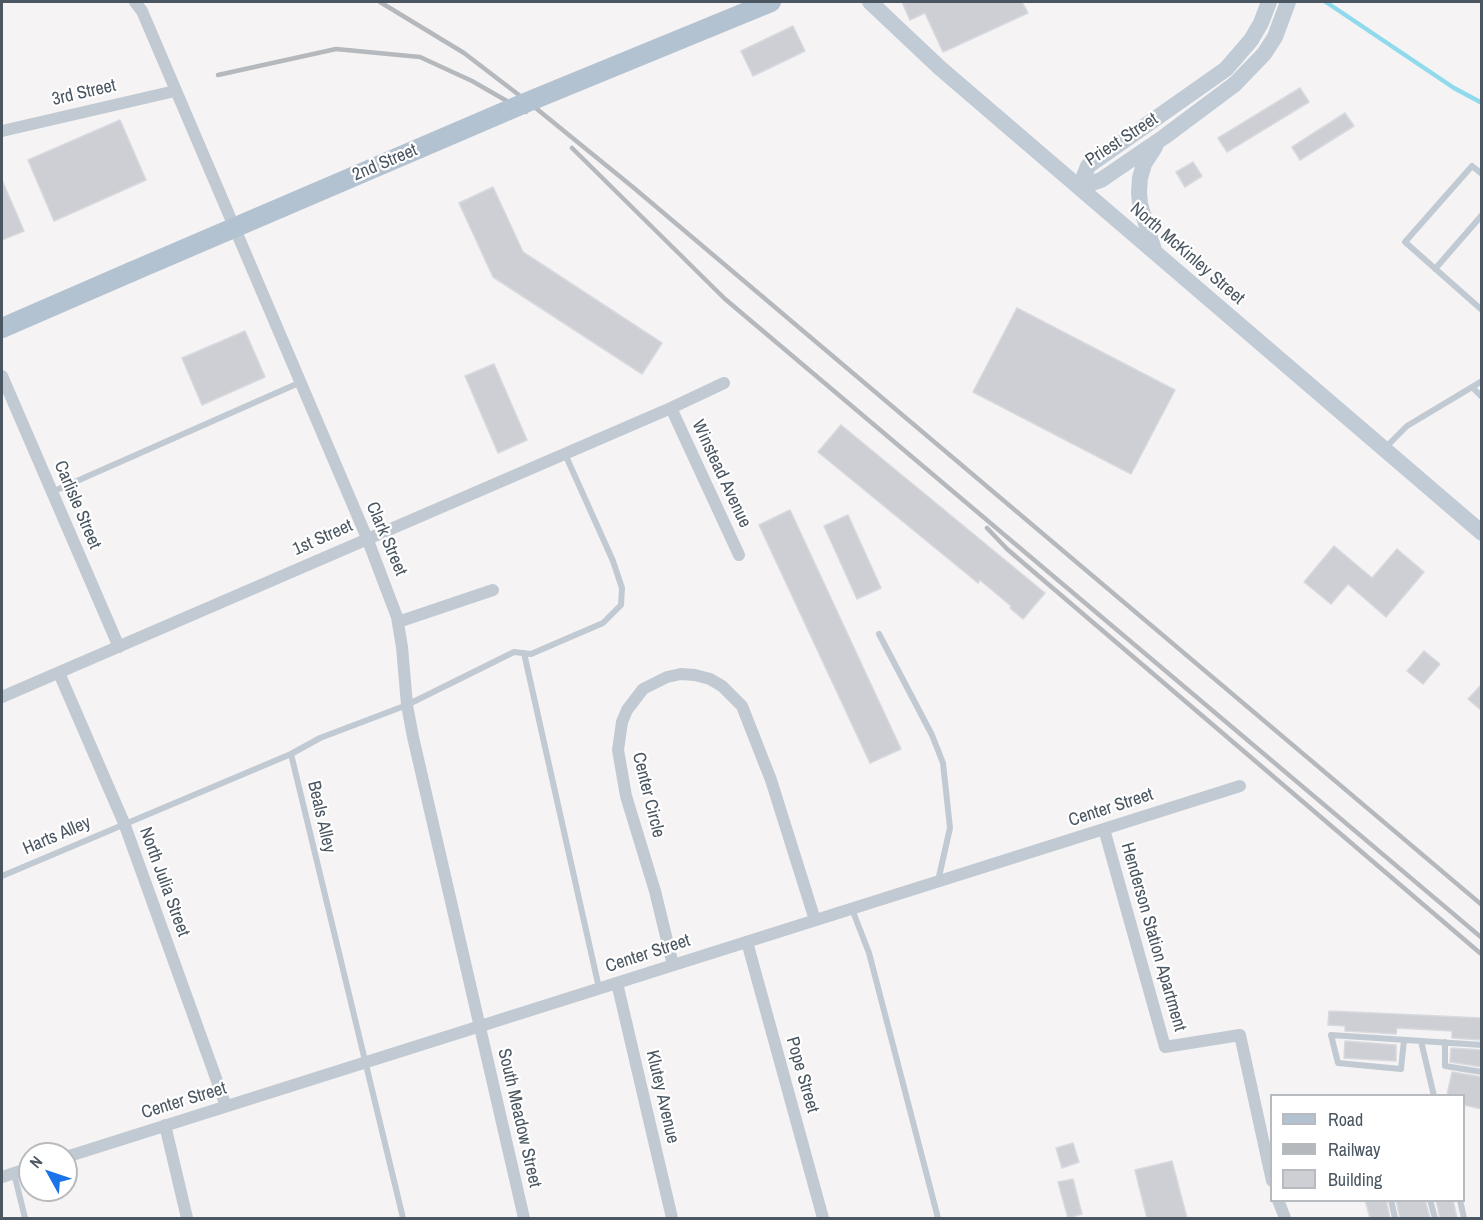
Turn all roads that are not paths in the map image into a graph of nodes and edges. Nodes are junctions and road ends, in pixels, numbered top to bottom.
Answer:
1 (135, 2) edge
2 (771, 2) edge
3 (870, 2) edge
4 (1288, 2) edge
5 (1268, 5) edge
6 (175, 91) junction
7 (2, 131) edge
8 (1164, 137) junction
9 (1482, 174) edge
10 (1080, 187) junction
11 (1482, 215) edge
12 (1155, 251) junction
13 (1435, 269) junction
14 (1480, 307) edge
15 (2, 328) edge
16 (2, 376) edge
17 (1482, 381) edge
18 (301, 382) junction
19 (724, 383) dead end
20 (1472, 387) junction
21 (1482, 396) edge
22 (671, 408) junction
23 (1384, 449) junction
24 (565, 454) junction
25 (52, 492) junction
26 (1482, 533) edge
27 (367, 538) junction
28 (740, 555) dead end
29 (493, 590) dead end
30 (398, 622) junction
31 (879, 634) dead end
32 (119, 647) junction
33 (524, 653) junction
34 (59, 673) junction
35 (2, 697) edge
36 (407, 705) junction
37 (291, 754) junction
38 (1240, 786) dead end
39 (124, 824) junction
40 (1104, 830) junction
41 (2, 876) edge
42 (938, 882) junction
43 (852, 909) junction
44 (815, 921) junction
45 (747, 942) junction
46 (673, 965) junction
47 (617, 983) junction
48 (599, 989) junction
49 (479, 1026) junction
50 (1404, 1040) junction
51 (1421, 1041) junction
52 (1445, 1042) junction
53 (1482, 1045) edge
54 (365, 1063) junction
55 (1482, 1072) edge
56 (1434, 1094) edge
57 (226, 1106) junction
58 (165, 1125) junction
59 (78, 1153) edge
60 (18, 1172) edge
61 (1270, 1172) edge
62 (14, 1173) junction
63 (2, 1177) edge
64 (1279, 1202) edge
65 (1391, 1202) edge
66 (1431, 1202) edge
67 (1460, 1202) edge
68 (24, 1218) edge
69 (187, 1218) edge
70 (403, 1218) edge
71 (524, 1218) edge
72 (672, 1218) edge
73 (823, 1218) edge
74 (938, 1218) edge
75 (1285, 1218) edge
76 (1395, 1218) edge
77 (1435, 1218) edge
78 (1464, 1218) edge

1 - 6 street, Clark Street
2 - 15 main road, 2nd Street, bridge
3 - 10 street, North McKinley Street
4 - 8 street, Priest Street
5 - 10 street, Priest Street
6 - 7 street, 3rd Street
6 - 18 street, Clark Street
8 - 10 street, Priest Street
8 - 12 street
9 - 13 lane
10 - 12 street, North McKinley Street
11 - 13 lane
12 - 23 street, North McKinley Street
13 - 14 lane
16 - 25 street, Carlisle Street
17 - 20 lane
18 - 25 lane
18 - 27 street, Clark Street
19 - 22 street, 1st Street
20 - 21 lane
20 - 23 lane
22 - 24 street, 1st Street
22 - 28 street, Winstead Avenue
23 - 26 street, North McKinley Street
24 - 27 street, 1st Street
24 - 33 lane
25 - 32 street, Carlisle Street
27 - 30 street, Clark Street
27 - 32 street, 1st Street
29 - 30 street
30 - 36 street, Clark Street
31 - 42 lane
32 - 34 street, 1st Street
33 - 36 lane
33 - 48 lane
34 - 35 street, 1st Street
34 - 39 street, North Julia Street
36 - 37 lane
36 - 49 street, Clark Street
37 - 39 lane
37 - 54 lane, Beals Alley
38 - 40 street, Center Street
39 - 41 lane, Harts Alley
39 - 57 street, North Julia Street
40 - 42 street, Center Street
40 - 61 street, Henderson Station Apartment
42 - 43 street, Center Street
43 - 44 street, Center Street
43 - 74 lane
44 - 45 street, Center Street
44 - 46 street, Center Circle
45 - 46 street, Center Street
45 - 73 street, Pope Street
46 - 47 street, Center Street
47 - 48 street, Center Street
47 - 72 street, Klutey Avenue
48 - 49 street, Center Street
49 - 54 street, Center Street
49 - 71 street, South Meadow Street
50 - 50 lane
50 - 51 lane
51 - 52 lane
51 - 56 lane
52 - 53 lane
52 - 55 lane
54 - 57 street, Center Street
54 - 70 lane, Beals Alley
57 - 58 street, Center Street
58 - 59 street, Center Street
58 - 69 street
60 - 62 street
62 - 63 street
62 - 68 lane
64 - 75 street
65 - 76 lane
66 - 77 lane
67 - 78 lane

